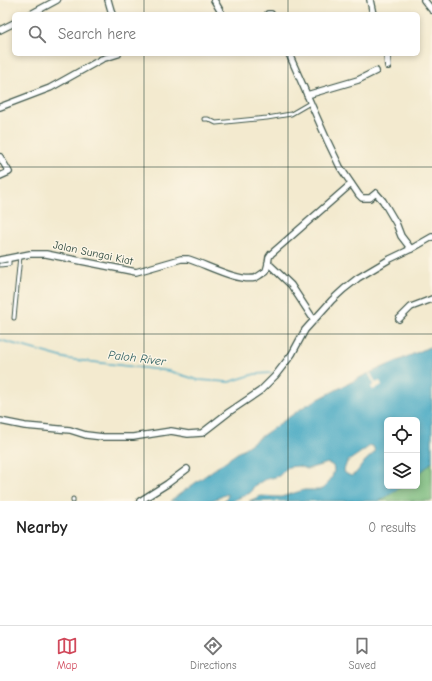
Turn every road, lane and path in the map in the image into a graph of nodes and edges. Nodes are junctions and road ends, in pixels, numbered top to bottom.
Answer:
1 (56, 0) edge
2 (108, 0) edge
3 (214, 0) edge
4 (370, 0) edge
5 (424, 0) edge
6 (432, 10) edge
7 (35, 12) edge
8 (111, 12) edge
9 (221, 12) edge
10 (373, 12) edge
11 (12, 24) edge
12 (0, 30) edge
13 (112, 56) edge
14 (290, 56) edge
15 (387, 56) edge
16 (388, 66) dead end
17 (376, 71) dead end
18 (306, 95) junction
19 (310, 103) junction
20 (0, 107) edge
21 (204, 119) dead end
22 (0, 157) edge
23 (0, 176) edge
24 (351, 184) junction
25 (432, 236) edge
26 (411, 250) junction
27 (20, 256) junction
28 (9, 259) junction
29 (0, 260) edge
30 (268, 263) junction
31 (0, 265) edge
32 (432, 299) edge
33 (14, 318) dead end
34 (399, 319) dead end
35 (314, 320) junction
36 (0, 421) edge
37 (187, 468) dead end
38 (140, 501) edge

1 - 7 street
2 - 8 street
3 - 9 street
4 - 10 street
5 - 6 street
11 - 12 street
13 - 20 street
14 - 18 street
15 - 16 street
17 - 18 street
18 - 19 street
19 - 21 lane
19 - 24 street
22 - 23 street
24 - 26 street
24 - 30 street, Jalan Sungai Kiat
25 - 26 street
26 - 35 street
27 - 28 street, Jalan Sungai Kiat
27 - 30 street, Jalan Sungai Kiat
27 - 33 lane
28 - 29 street, Jalan Sungai Kiat
28 - 31 lane
30 - 35 street
32 - 34 street
35 - 36 street
37 - 38 street

